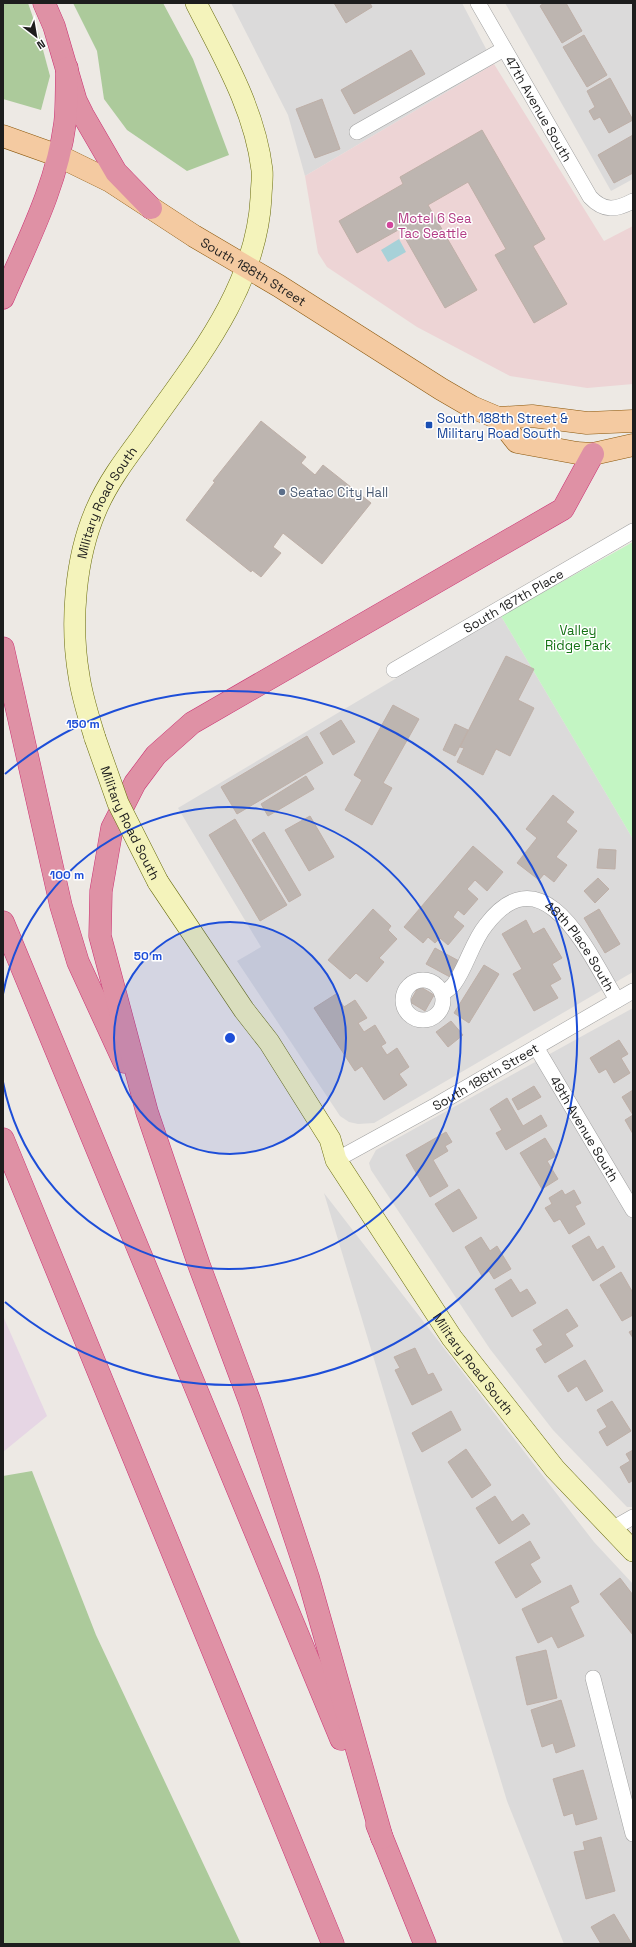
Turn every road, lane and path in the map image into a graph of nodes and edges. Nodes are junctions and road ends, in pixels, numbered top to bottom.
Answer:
1 (44, 3) edge
2 (196, 3) edge
3 (478, 3) edge
4 (504, 49) junction
5 (67, 68) junction
6 (357, 132) dead end
7 (3, 136) edge
8 (59, 156) junction
9 (633, 201) edge
10 (151, 208) junction
11 (247, 268) junction
12 (3, 298) edge
13 (498, 418) junction
14 (633, 421) edge
15 (633, 445) edge
16 (593, 454) junction
17 (633, 531) edge
18 (3, 648) edge
19 (394, 670) dead end
20 (3, 922) edge
21 (633, 991) edge
22 (442, 994) dead end
23 (617, 1000) junction
24 (536, 1047) junction
25 (147, 1112) junction
26 (3, 1139) edge
27 (336, 1160) junction
28 (3, 1162) edge
29 (633, 1210) edge
30 (55, 1268) junction
31 (633, 1517) edge
32 (612, 1529) junction
33 (633, 1551) edge
34 (593, 1678) dead end
35 (631, 1810) edge
36 (633, 1834) edge
37 (382, 1838) junction
38 (333, 1944) edge
39 (425, 1944) edge

1 - 5 highway
2 - 11 main road, Military Road South
3 - 4 street, 47th Avenue South
4 - 6 street
4 - 9 street, 47th Avenue South
5 - 8 highway
5 - 10 highway
7 - 8 main road, South 188th Street
8 - 10 main road, South 188th Street
8 - 12 highway
10 - 11 main road, South 188th Street
11 - 13 main road, South 188th Street
11 - 27 main road, Military Road South, bridge
13 - 14 main road, South 188th Street
13 - 16 main road, South 188th Street
15 - 16 main road, South 188th Street
16 - 25 highway
17 - 19 street, South 187th Place
18 - 25 highway
20 - 37 highway
21 - 23 street, South 186th Street
22 - 23 street, 48th Place South
23 - 24 street, South 186th Street
24 - 27 street, South 186th Street
24 - 29 street, 49th Avenue South
25 - 37 highway
26 - 30 highway
27 - 32 main road, Military Road South
28 - 30 highway
30 - 38 highway
31 - 32 street
32 - 33 main road, Military Road South
34 - 35 street
35 - 36 street
37 - 39 highway

